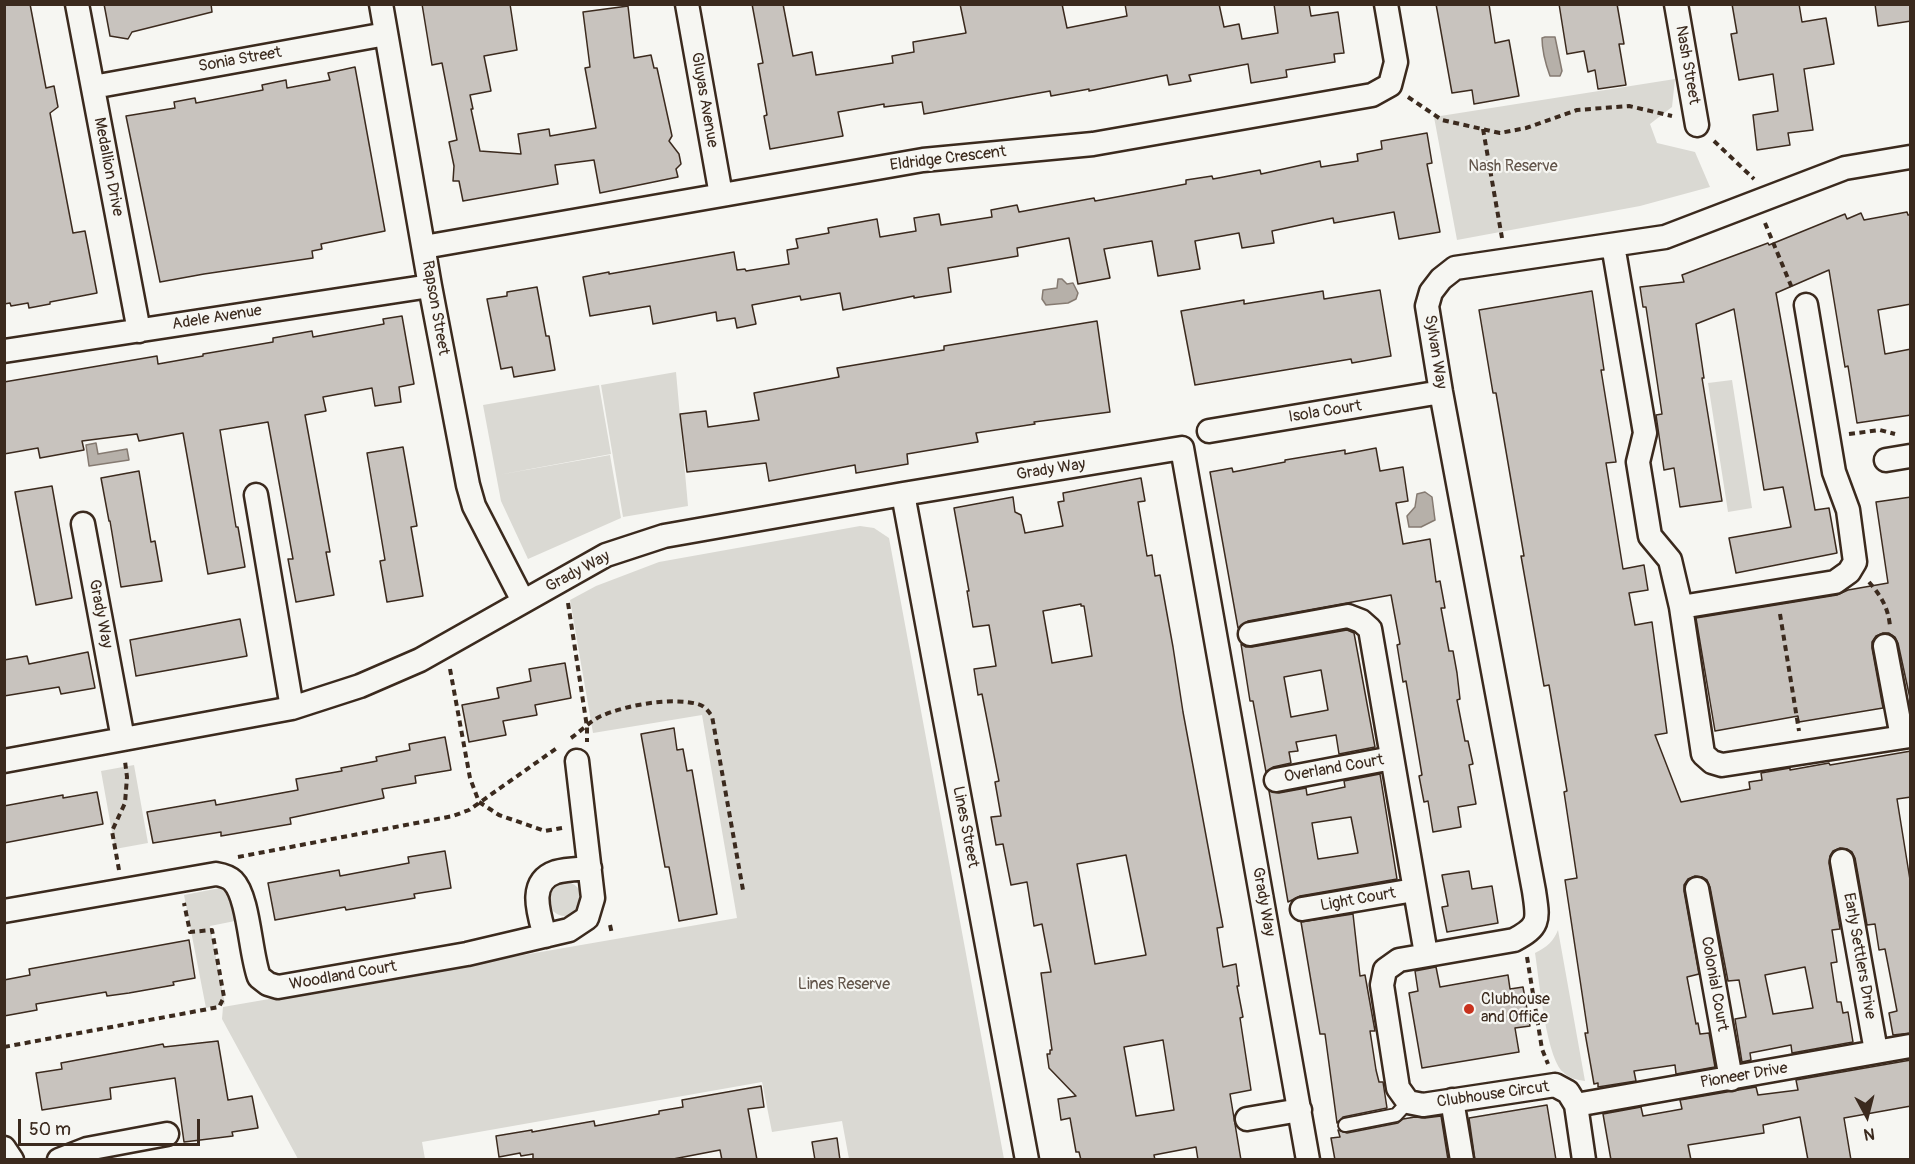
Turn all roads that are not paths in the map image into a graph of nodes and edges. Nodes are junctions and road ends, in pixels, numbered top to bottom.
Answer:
1 (77, 4) edge
2 (381, 4) edge
3 (687, 4) edge
4 (1386, 4) edge
5 (1676, 4) edge
6 (386, 34) junction
7 (93, 87) junction
8 (1697, 125) road end
9 (1911, 157) edge
10 (721, 195) junction
11 (1613, 245) junction
12 (424, 247) junction
13 (430, 286) junction
14 (1806, 307) road end
15 (139, 331) junction
16 (4, 351) edge
17 (1441, 392) junction
18 (1209, 431) dead end
19 (1911, 456) edge
20 (1886, 460) dead end
21 (903, 494) junction
22 (256, 495) dead end
23 (82, 524) dead end
24 (523, 601) junction
25 (1681, 608) junction
26 (1250, 634) dead end
27 (1885, 645) road end
28 (292, 708) junction
29 (1906, 736) edge
30 (123, 739) junction
31 (572, 751) road end
32 (1392, 758) junction
33 (4, 761) edge
34 (1276, 780) dead end
35 (1842, 861) dead end
36 (590, 868) junction
37 (1697, 889) dead end
38 (1414, 890) junction
39 (1302, 909) dead end
40 (4, 911) edge
41 (545, 936) junction
42 (1426, 954) junction
43 (1911, 1046) edge
44 (1876, 1051) junction
45 (1731, 1078) junction
46 (1452, 1100) junction
47 (1408, 1102) junction
48 (1576, 1105) junction
49 (1300, 1110) junction
50 (1247, 1119) dead end
51 (1345, 1125) dead end
52 (167, 1134) dead end
53 (4, 1148) edge
54 (12, 1160) edge
55 (59, 1160) edge
56 (1027, 1160) edge
57 (1308, 1160) edge
58 (1462, 1160) edge
59 (1584, 1160) edge

1 - 7 street, Medallion Drive
2 - 6 street, Rapson Street
3 - 10 street, Gluyas Avenue
4 - 10 street, Eldridge Crescent
5 - 8 street, Nash Street
6 - 7 street, Sonia Street
6 - 12 street, Rapson Street
7 - 15 street, Medallion Drive
9 - 11 street, Sylvan Way
10 - 12 street, Eldridge Crescent
11 - 17 street, Sylvan Way
11 - 25 street
12 - 13 street, Rapson Street
13 - 15 street, Adele Avenue
13 - 24 street, Rapson Street
14 - 25 street
15 - 16 street, Adele Avenue
17 - 18 street, Isola Court
17 - 42 street, Sylvan Way
19 - 20 street
21 - 24 street, Grady Way
21 - 49 street, Grady Way
21 - 56 street, Lines Street
22 - 28 street
23 - 30 street, Grady Way
24 - 28 street, Grady Way
25 - 29 street
26 - 32 street
27 - 29 street
28 - 30 street, Grady Way
30 - 33 street, Grady Way
31 - 36 street, Woodland Court
32 - 34 street, Overland Court
32 - 38 street
35 - 44 street, Early Settlers Drive
36 - 41 street, Woodland Court
36 - 41 street
37 - 45 street, Colonial Court
38 - 39 street, Light Court
38 - 42 street
40 - 41 street, Woodland Court
42 - 47 street
43 - 44 street, Pioneer Drive
44 - 45 street, Pioneer Drive
45 - 48 street, Pioneer Drive
46 - 47 street, Clubhouse Circut
46 - 48 street, Clubhouse Circut
46 - 58 street
47 - 51 lane
48 - 59 street
49 - 50 street
49 - 57 street, Grady Way
52 - 55 street
53 - 54 street

